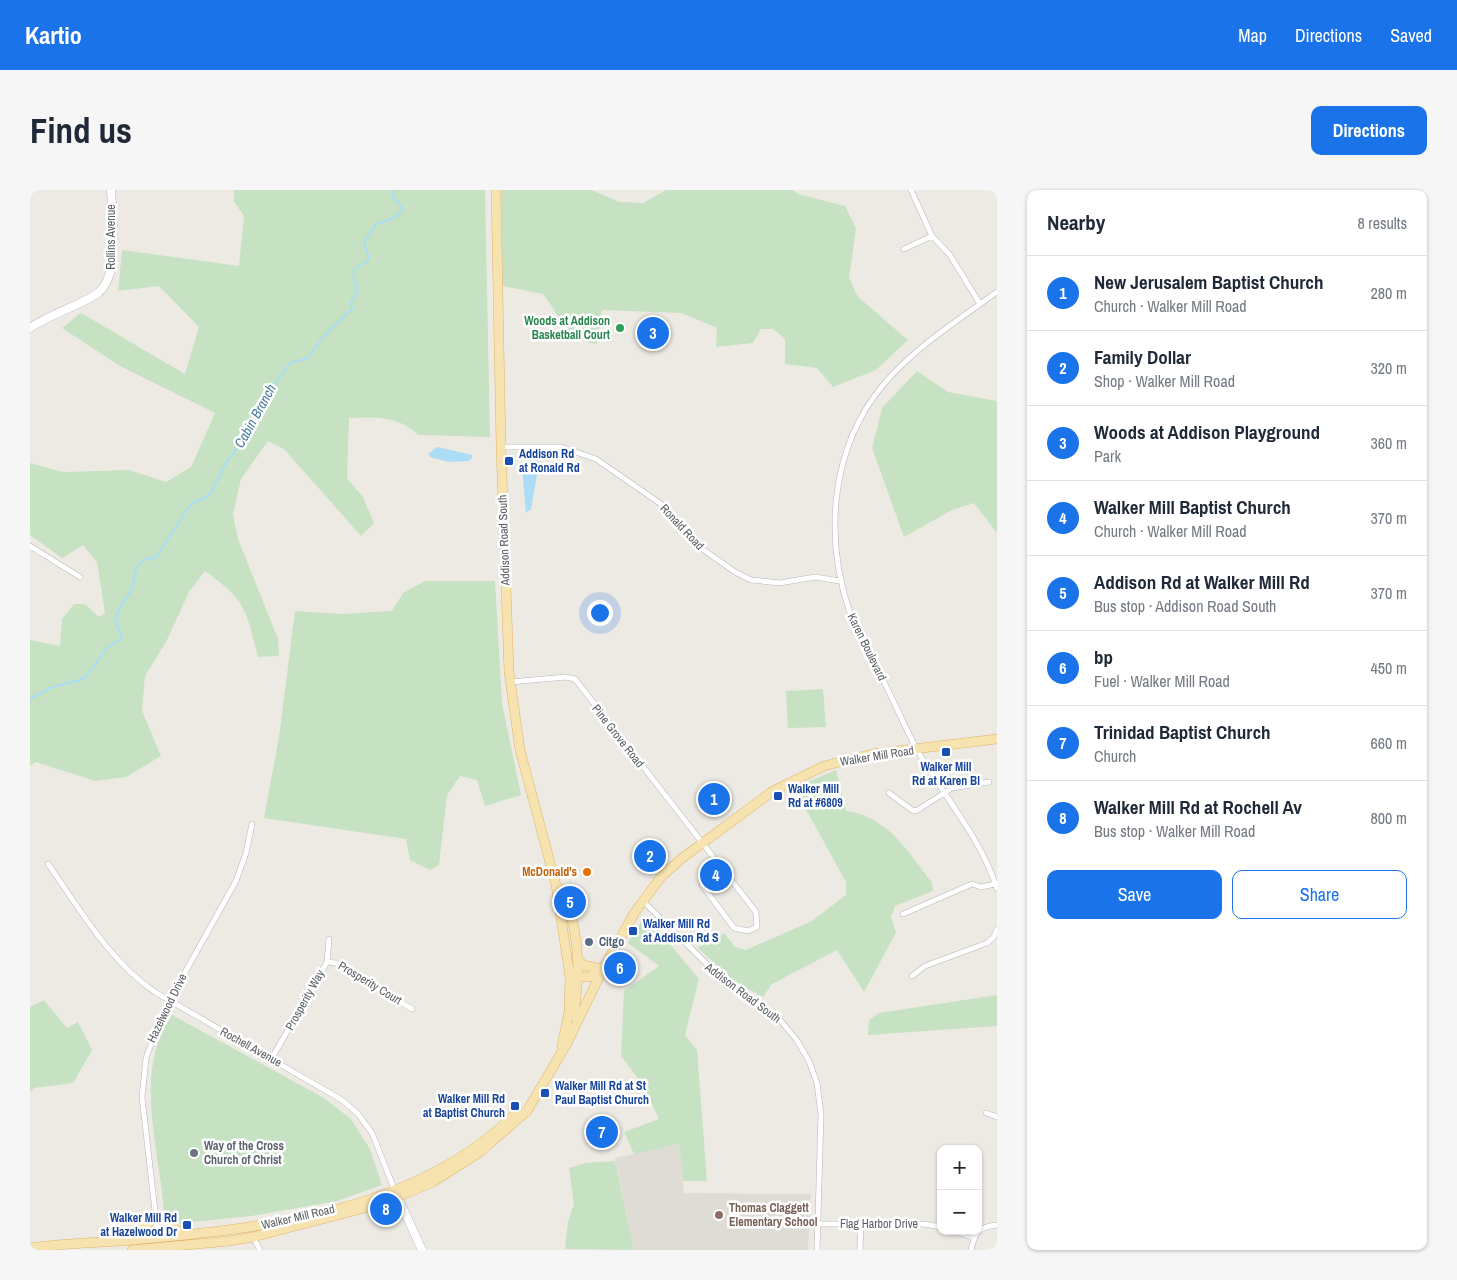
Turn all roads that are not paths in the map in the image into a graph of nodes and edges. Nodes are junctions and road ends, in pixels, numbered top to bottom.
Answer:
1 (111, 190) edge
2 (496, 190) edge
3 (911, 190) edge
4 (932, 236) junction
5 (904, 249) dead end
6 (997, 292) edge
7 (980, 304) junction
8 (30, 328) edge
9 (501, 447) junction
10 (30, 546) edge
11 (80, 577) dead end
12 (840, 581) junction
13 (510, 682) junction
14 (997, 739) edge
15 (917, 750) junction
16 (989, 782) dead end
17 (943, 793) junction
18 (889, 794) dead end
19 (252, 824) dead end
20 (703, 842) junction
21 (48, 864) dead end
22 (704, 874) dead end
23 (556, 885) junction
24 (996, 886) edge
25 (643, 901) junction
26 (903, 914) dead end
27 (997, 929) edge
28 (329, 940) dead end
29 (578, 958) junction
30 (327, 962) junction
31 (603, 969) junction
32 (912, 976) dead end
33 (574, 977) junction
34 (169, 1001) junction
35 (412, 1009) dead end
36 (564, 1048) junction
37 (272, 1058) junction
38 (986, 1113) dead end
39 (997, 1117) edge
40 (396, 1194) junction
41 (156, 1215) junction
42 (818, 1224) junction
43 (861, 1224) junction
44 (997, 1225) edge
45 (937, 1226) edge
46 (190, 1234) junction
47 (965, 1235) edge
48 (158, 1237) junction
49 (253, 1237) junction
50 (973, 1238) junction
51 (125, 1240) junction
52 (188, 1245) junction
53 (208, 1247) edge
54 (32, 1248) edge
55 (159, 1249) edge
56 (132, 1250) edge
57 (178, 1250) edge
58 (260, 1250) edge
59 (422, 1250) edge
60 (817, 1250) edge
61 (860, 1250) edge
62 (971, 1250) edge

1 - 8 street, Rollins Avenue
2 - 9 main road, Addison Road South
3 - 4 street
4 - 5 street
4 - 7 street
6 - 7 street, Karen Boulevard
7 - 12 street, Karen Boulevard
9 - 12 street, Ronald Road
9 - 13 main road, Addison Road South
10 - 11 street
12 - 15 street, Karen Boulevard
13 - 20 street, Pine Grove Road
13 - 23 main road, Addison Road South
14 - 15 main road, Walker Mill Road
15 - 17 street, Karen Boulevard
15 - 20 main road, Walker Mill Road
16 - 17 street
17 - 18 street
17 - 24 street, Karen Boulevard
19 - 34 street, Hazelwood Drive
20 - 22 street
20 - 25 main road, Walker Mill Road
21 - 34 street, Rochell Avenue
23 - 29 main road, Addison Road South
23 - 33 main road, Addison Road South
24 - 26 street
25 - 31 main road, Walker Mill Road
25 - 42 street, Addison Road South
27 - 32 street
28 - 30 street, Prosperity Way
29 - 31 main road
29 - 33 main road, Addison Road South
30 - 35 street, Prosperity Court
30 - 37 street, Prosperity Way
31 - 33 main road
31 - 36 main road, Walker Mill Road
33 - 36 main road, Addison Road South
34 - 37 street, Rochell Avenue
34 - 41 street, Hazelwood Drive
36 - 40 main road, Walker Mill Road
37 - 40 street, Rochell Avenue
38 - 39 street
40 - 46 main road, Walker Mill Road
40 - 49 main road, Walker Mill Road
40 - 59 street, Rochell Avenue
41 - 46 main road
41 - 48 street, Hazelwood Drive
41 - 51 main road
42 - 43 street, Flag Harbor Drive
42 - 60 street, Addison Road South
43 - 45 street, Flag Harbor Drive
43 - 61 street
44 - 50 street
46 - 48 main road, Walker Mill Road
47 - 50 street
48 - 51 main road, Walker Mill Road
48 - 55 street
49 - 53 main road, Walker Mill Road
49 - 58 street
50 - 62 street
51 - 54 main road, Walker Mill Road
52 - 53 main road, Walker Mill Road
52 - 55 main road, Walker Mill Road
52 - 57 main road
55 - 56 main road, Walker Mill Road

